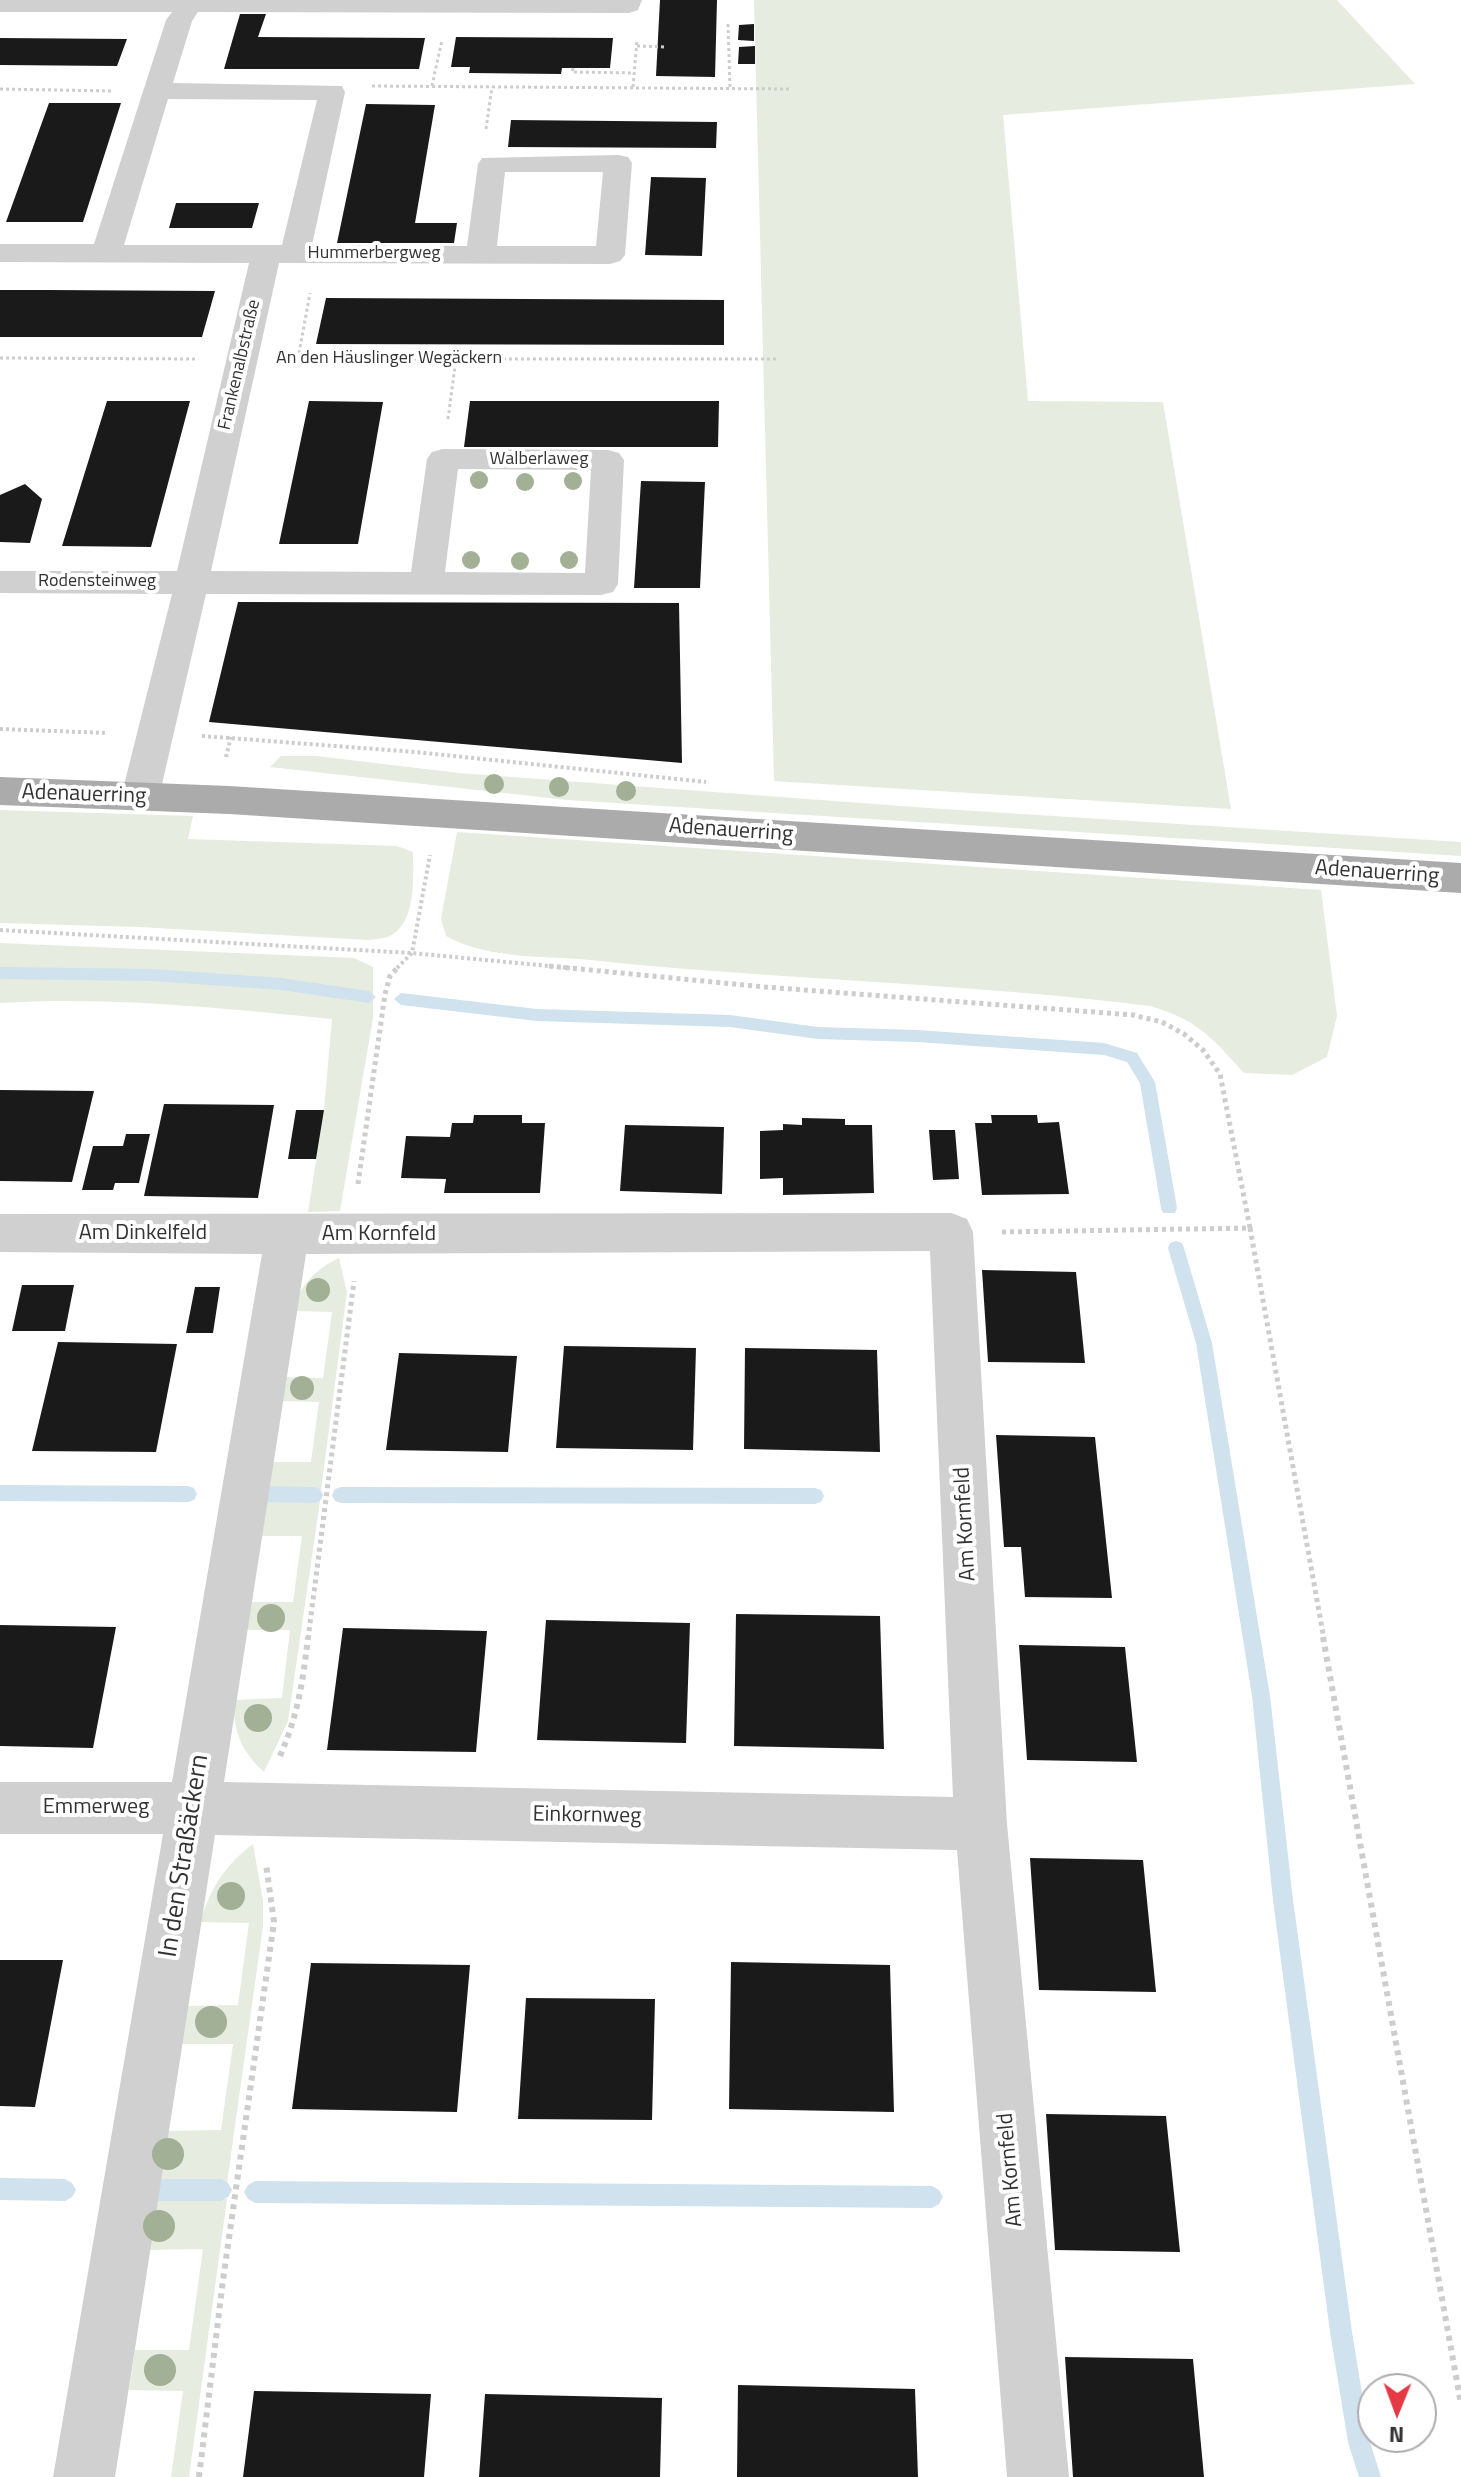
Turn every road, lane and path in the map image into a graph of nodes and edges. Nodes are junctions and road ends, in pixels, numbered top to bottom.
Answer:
1 (629, 0) edge
2 (193, 2) edge
3 (512, 3) edge
4 (0, 4) edge
5 (728, 24) dead end
6 (637, 39) dead end
7 (442, 40) dead end
8 (637, 46) junction
9 (667, 47) dead end
10 (573, 68) dead end
11 (634, 73) junction
12 (432, 86) junction
13 (633, 87) junction
14 (730, 88) junction
15 (0, 89) edge
16 (789, 89) dead end
17 (157, 91) junction
18 (332, 92) junction
19 (0, 253) edge
20 (106, 254) junction
21 (292, 254) junction
22 (481, 255) junction
23 (0, 358) edge
24 (239, 359) junction
25 (298, 359) junction
26 (456, 359) junction
27 (778, 359) dead end
28 (443, 459) junction
29 (0, 582) edge
30 (193, 583) junction
31 (426, 585) junction
32 (0, 729) edge
33 (157, 735) junction
34 (231, 737) junction
35 (711, 783) dead end
36 (0, 791) edge
37 (140, 797) junction
38 (216, 799) junction
39 (430, 848) dead end
40 (1461, 878) edge
41 (0, 930) edge
42 (412, 953) junction
43 (1250, 1228) junction
44 (951, 1232) junction
45 (0, 1233) edge
46 (287, 1235) junction
47 (351, 1235) junction
48 (0, 1808) edge
49 (193, 1808) junction
50 (981, 1824) junction
51 (1461, 2404) edge
52 (84, 2477) edge
53 (1038, 2477) edge

1 - 3 street
2 - 3 street
2 - 4 street
2 - 17 street
5 - 14 path
6 - 8 path
7 - 12 path
8 - 9 path
8 - 11 path
10 - 11 path
11 - 13 path
12 - 13 path
12 - 18 path
13 - 14 path
14 - 16 path
15 - 17 path
17 - 18 street
17 - 20 street
18 - 21 street, Frankenalbstraße
19 - 20 street
20 - 21 street
21 - 22 street, Hummerbergweg
21 - 24 street, Frankenalbstraße
21 - 25 path
22 - 22 street, Hummerbergweg
23 - 24 path, An den Häuslinger Wegäckern
24 - 25 path, An den Häuslinger Wegäckern
24 - 30 street, Frankenalbstraße
25 - 26 path, An den Häuslinger Wegäckern
26 - 27 path, An den Häuslinger Wegäckern
26 - 28 path
28 - 31 street
28 - 31 street, Walberlaweg
29 - 30 street, Rodensteinweg
30 - 31 street, Walberlaweg
30 - 33 street, Frankenalbstraße
32 - 33 path
33 - 34 path
33 - 37 street, Frankenalbstraße
34 - 35 path
34 - 38 path
36 - 37 main road, Adenauerring
37 - 38 main road, Adenauerring
38 - 40 main road, Adenauerring
39 - 42 path
41 - 42 path
42 - 43 path
42 - 47 path
43 - 44 path
43 - 51 path
44 - 47 street, Am Kornfeld
44 - 50 street, Am Kornfeld
45 - 46 street, Am Dinkelfeld
46 - 47 street, Am Kornfeld
46 - 49 street, In den Straßäckern
48 - 49 street, Emmerweg
49 - 50 street, Einkornweg
49 - 52 street, In den Straßäckern
50 - 53 street, Am Kornfeld

